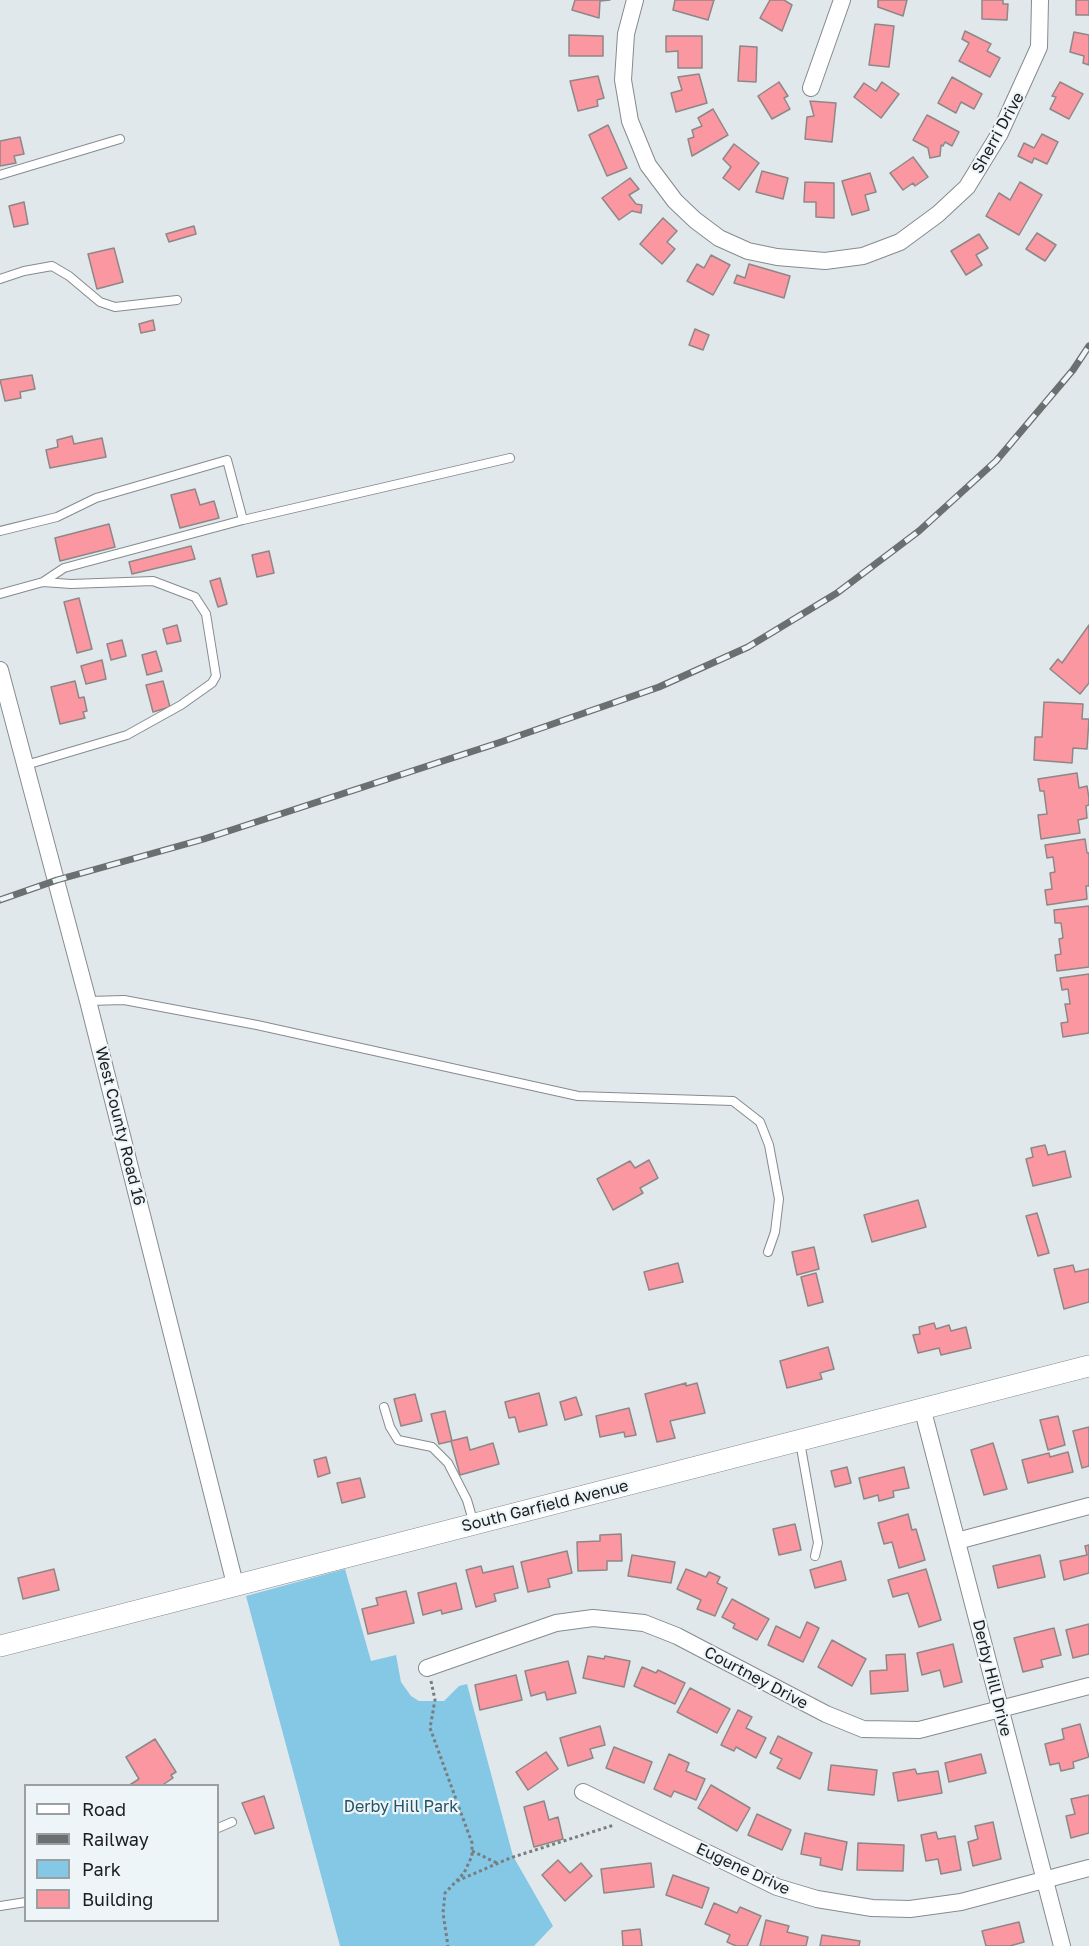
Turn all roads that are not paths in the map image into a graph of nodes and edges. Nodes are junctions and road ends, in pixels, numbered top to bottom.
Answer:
1 (635, 0) edge
2 (842, 0) edge
3 (1040, 0) edge
4 (810, 88) dead end
5 (120, 139) dead end
6 (0, 175) edge
7 (0, 279) edge
8 (177, 300) dead end
9 (510, 458) dead end
10 (243, 520) junction
11 (0, 531) edge
12 (43, 582) junction
13 (0, 594) edge
14 (0, 669) edge
15 (26, 765) junction
16 (88, 1001) junction
17 (768, 1252) dead end
18 (1089, 1366) edge
19 (384, 1407) dead end
20 (923, 1411) junction
21 (800, 1442) junction
22 (1089, 1506) edge
23 (474, 1524) junction
24 (957, 1541) junction
25 (815, 1556) dead end
26 (235, 1584) junction
27 (0, 1646) edge
28 (427, 1668) road end
29 (1089, 1686) edge
30 (1000, 1710) junction
31 (583, 1792) dead end
32 (232, 1822) dead end
33 (219, 1828) edge
34 (1089, 1868) edge
35 (1044, 1881) junction
36 (24, 1902) edge
37 (0, 1906) edge
38 (1062, 1946) edge

1 - 3 street, Sherri Drive
2 - 4 street
5 - 6 lane
7 - 8 lane
9 - 10 lane
10 - 11 lane
10 - 12 lane
12 - 13 lane
12 - 15 lane
14 - 15 street, West County Road 16
15 - 16 street, West County Road 16
16 - 17 lane
16 - 26 street, West County Road 16
18 - 20 street, South Garfield Avenue
19 - 23 lane
20 - 21 street, South Garfield Avenue
20 - 24 street, Derby Hill Drive
21 - 23 street, South Garfield Avenue
21 - 25 lane
22 - 24 street
23 - 26 street, South Garfield Avenue
24 - 30 street, Derby Hill Drive
26 - 27 street, South Garfield Avenue
28 - 30 street, Courtney Drive
29 - 30 street, Courtney Drive
30 - 35 street, Derby Hill Drive
31 - 35 street, Eugene Drive
32 - 33 lane
34 - 35 street, Eugene Drive
35 - 38 street, Derby Hill Drive
36 - 37 lane

